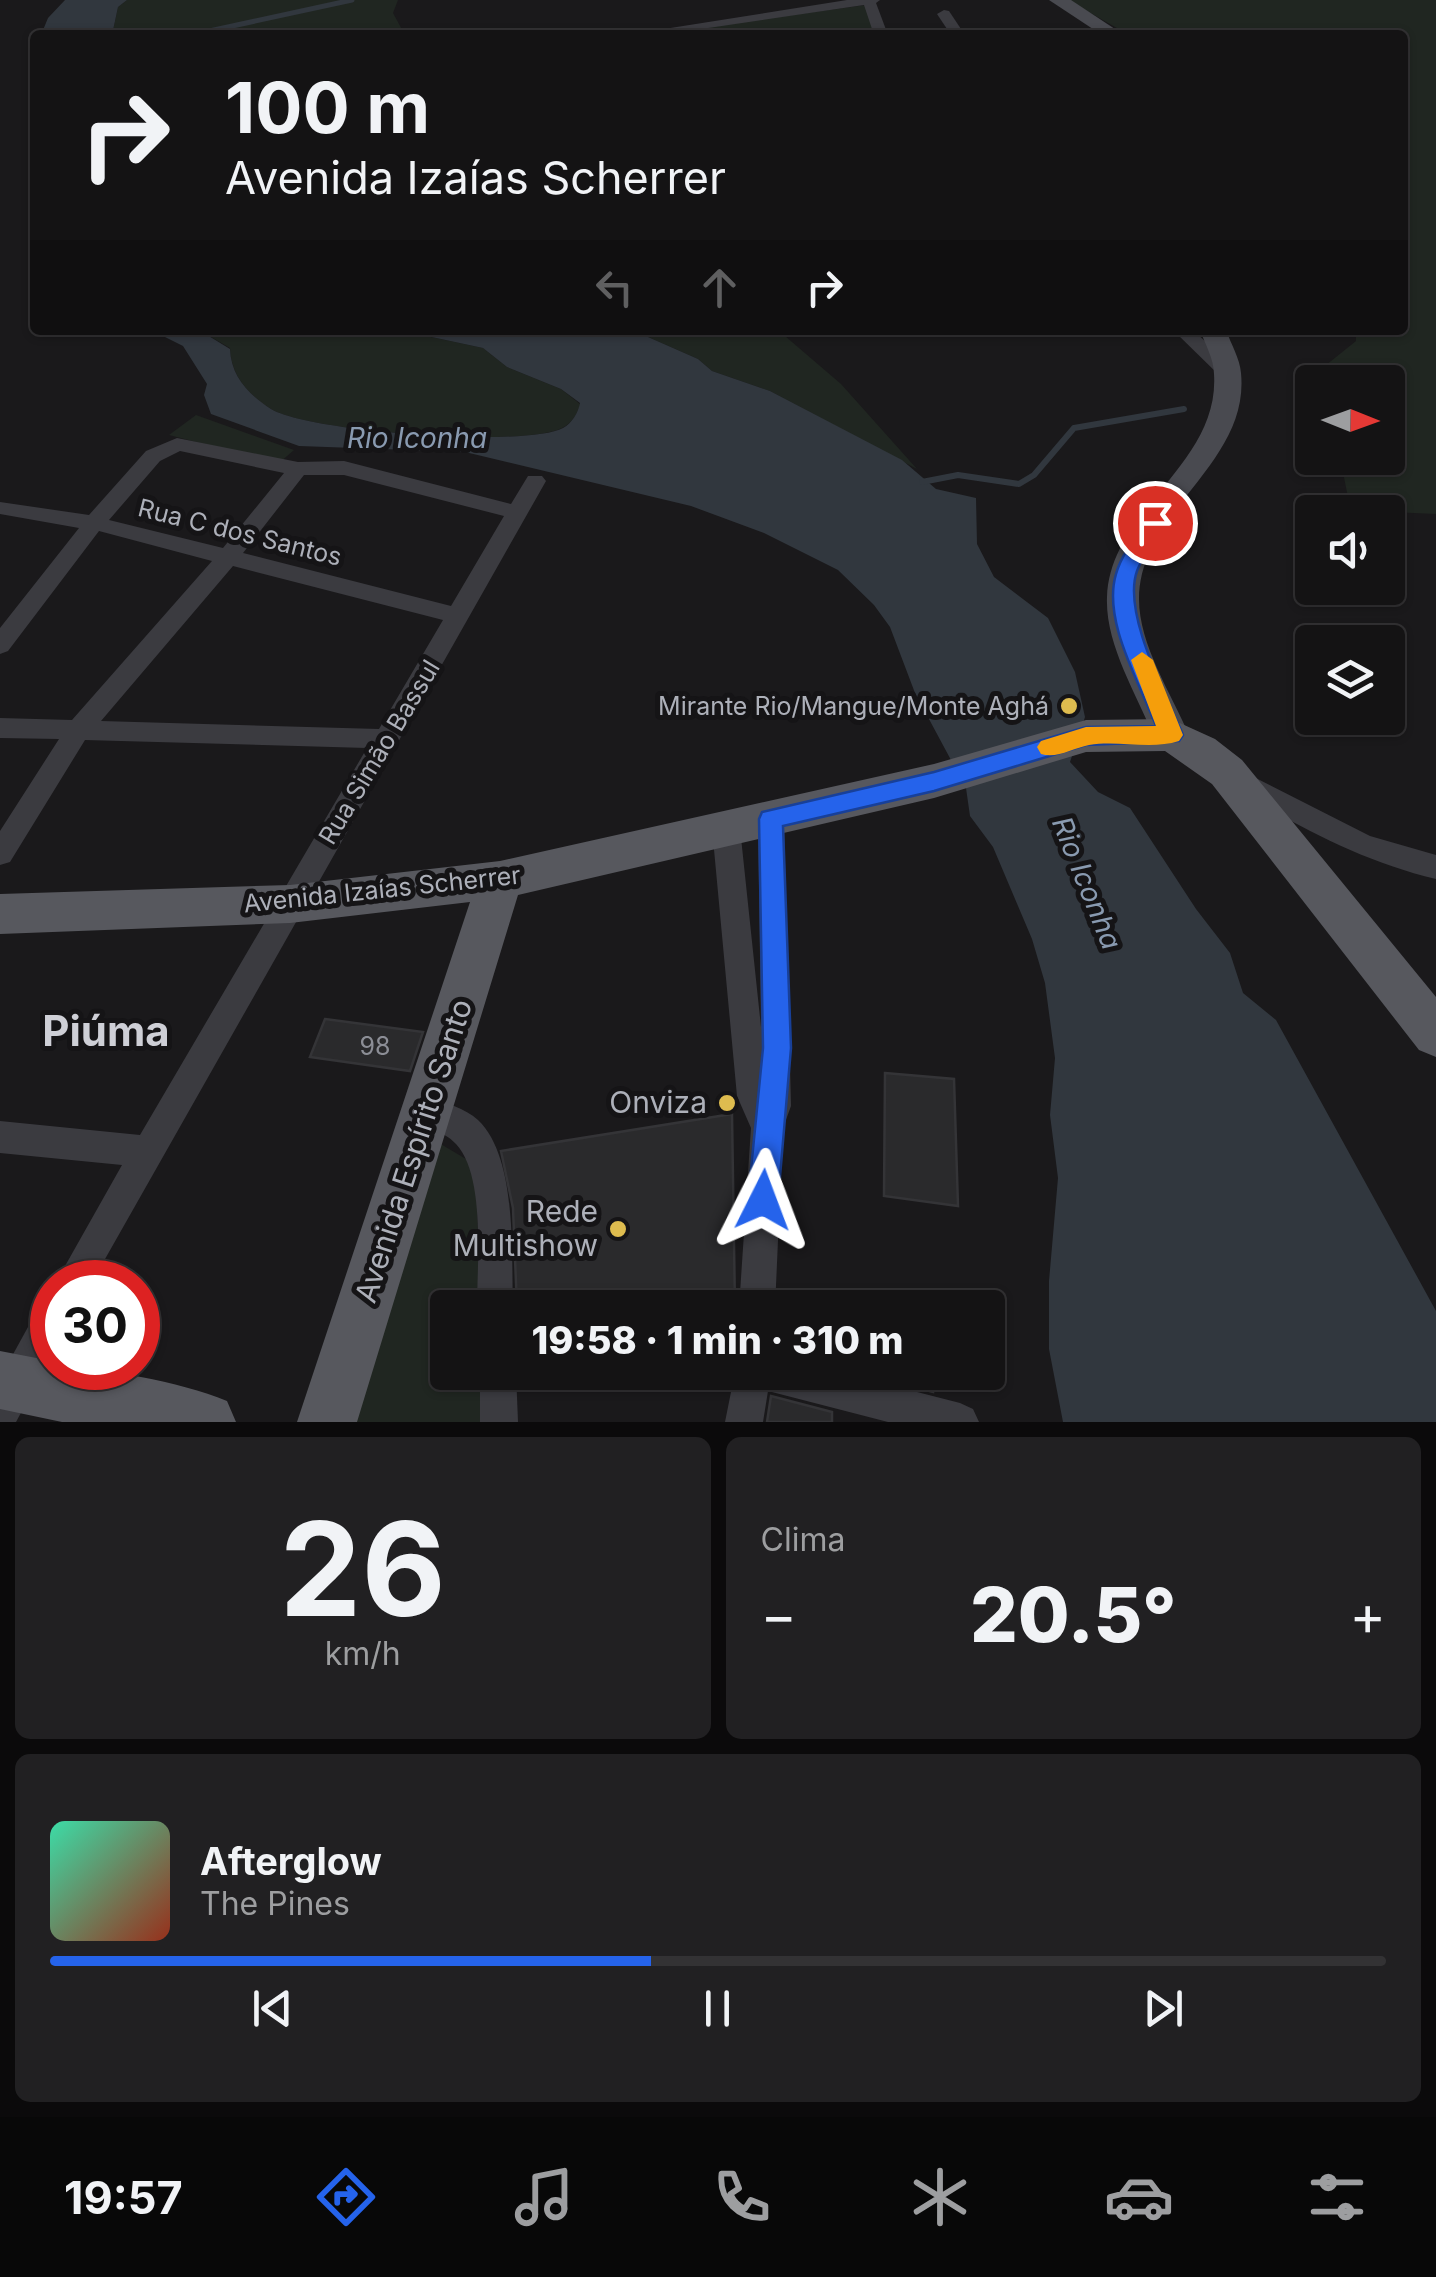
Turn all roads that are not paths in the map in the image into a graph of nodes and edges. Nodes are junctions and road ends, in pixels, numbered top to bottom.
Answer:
1 (1058, 0) edge
2 (871, 1) edge
3 (944, 14) dead end
4 (695, 30) edge
5 (880, 30) edge
6 (955, 30) edge
7 (1107, 30) edge
8 (1187, 335) edge
9 (1214, 335) edge
10 (1228, 374) junction
11 (298, 468) junction
12 (535, 481) dead end
13 (5, 508) dead end
14 (516, 512) junction
15 (94, 522) junction
16 (228, 557) junction
17 (460, 616) junction
18 (0, 645) edge
19 (0, 728) edge
20 (76, 733) junction
21 (1171, 735) junction
22 (386, 739) junction
23 (1227, 772) junction
24 (771, 819) junction
25 (726, 828) junction
26 (0, 854) edge
27 (1436, 867) edge
28 (500, 880) junction
29 (290, 904) junction
30 (0, 914) edge
31 (1422, 998) edge
32 (1436, 1034) edge
33 (763, 1048) junction
34 (428, 1112) junction
35 (0, 1137) edge
36 (146, 1152) junction
37 (86, 1260) edge
38 (494, 1290) edge
39 (758, 1290) edge
40 (30, 1355) edge
41 (498, 1390) edge
42 (750, 1390) edge
43 (836, 1390) edge
44 (6, 1393) edge
45 (206, 1422) edge
46 (327, 1422) edge
47 (499, 1422) edge
48 (744, 1422) edge
49 (960, 1422) edge

1 - 7 street
2 - 4 street
2 - 5 street
3 - 6 street
8 - 10 street
9 - 10 street
10 - 21 street
11 - 14 street
11 - 15 street
11 - 16 street
12 - 14 street, Rua Simão Bassul
13 - 15 street, Rua C dos Santos
14 - 17 street, Rua Simão Bassul
15 - 16 street, Rua C dos Santos
15 - 18 street
16 - 17 street, Rua C dos Santos
16 - 20 street
17 - 22 street, Rua Simão Bassul
19 - 20 street
20 - 22 street
20 - 26 street
21 - 23 main road
21 - 24 main road, Avenida Izaías Scherrer
22 - 29 street, Rua Simão Bassul
23 - 27 street
23 - 31 main road
24 - 25 main road, Avenida Izaías Scherrer
24 - 33 street
25 - 28 main road, Avenida Izaías Scherrer
25 - 33 street
28 - 29 main road, Avenida Izaías Scherrer
28 - 34 main road, Avenida Espírito Santo
29 - 30 main road, Avenida Izaías Scherrer
29 - 36 street, Rua Simão Bassul
31 - 32 main road
33 - 39 street
34 - 38 street
34 - 46 main road, Avenida Espírito Santo
35 - 36 street
36 - 37 street, Rua Simão Bassul
40 - 44 street
41 - 47 street
42 - 48 street
43 - 49 street
44 - 45 main road

